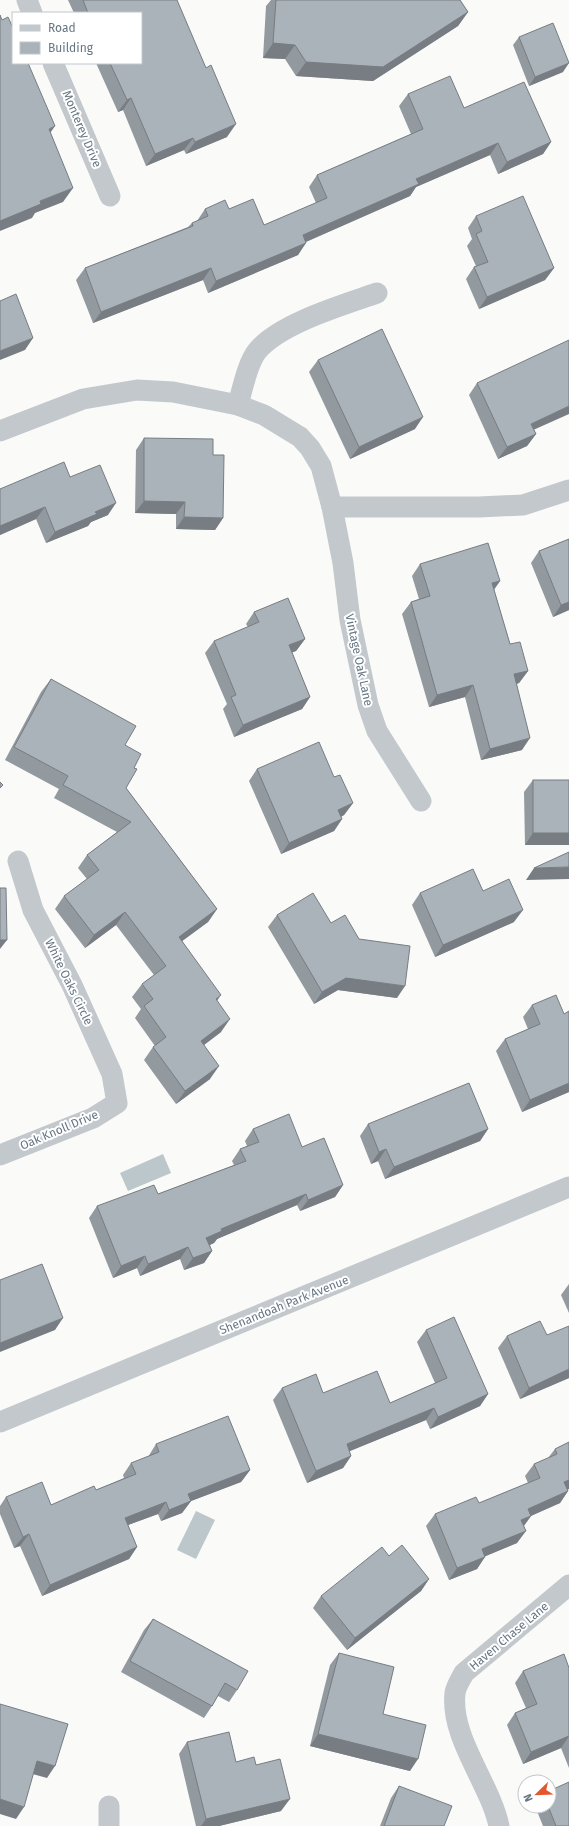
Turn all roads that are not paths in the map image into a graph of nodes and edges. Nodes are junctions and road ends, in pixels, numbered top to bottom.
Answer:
1 (27, 0) edge
2 (32, 12) edge
3 (53, 64) edge
4 (110, 196) dead end
5 (377, 293) dead end
6 (238, 405) junction
7 (0, 431) edge
8 (569, 490) edge
9 (332, 507) junction
10 (421, 801) dead end
11 (18, 861) dead end
12 (117, 1103) joint
13 (0, 1155) edge
14 (569, 1187) edge
15 (0, 1422) edge
16 (569, 1585) edge
17 (499, 1826) edge

1 - 2 street
3 - 4 street, Monterey Drive
5 - 6 street
6 - 7 street, Vintage Oak Lane
6 - 9 street, Vintage Oak Lane
8 - 9 street
9 - 10 street, Vintage Oak Lane
11 - 12 street, White Oaks Circle
12 - 13 street, Oak Knoll Drive
14 - 15 street, Shenandoah Park Avenue
16 - 17 street, Haven Chase Lane

